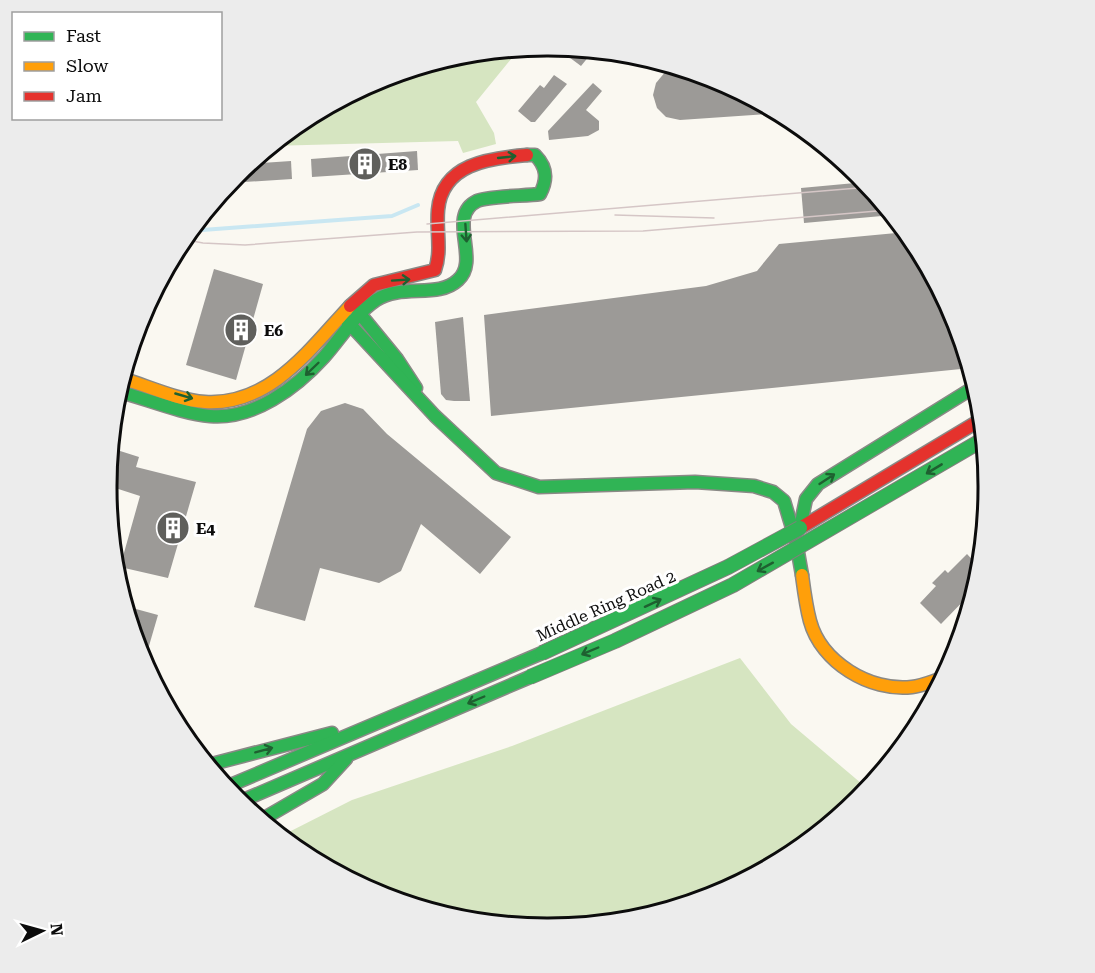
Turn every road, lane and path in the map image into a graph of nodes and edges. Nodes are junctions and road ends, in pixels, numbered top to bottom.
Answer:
1 (351, 311) junction
2 (351, 325) junction
3 (128, 387) edge
4 (128, 388) edge
5 (968, 391) edge
6 (435, 416) junction
7 (974, 423) edge
8 (976, 443) edge
9 (800, 528) junction
10 (932, 681) edge
11 (388, 718) junction
12 (351, 754) junction
13 (217, 763) edge
14 (235, 783) edge
15 (250, 798) edge
16 (269, 815) edge

1 -> 1 main road
1 - 2 main road
3 -> 1 main road
1 - 6 main road
2 -> 4 main road
2 - 6 main road
9 -> 5 main road
6 - 10 main road
7 - 9 main road, Middle Ring Road 2
8 -> 12 main road, Middle Ring Road 2, bridge
11 -> 9 main road, Middle Ring Road 2, bridge
13 -> 11 main road
11 - 14 main road, Middle Ring Road 2
12 - 15 main road, Middle Ring Road 2
12 - 16 main road

